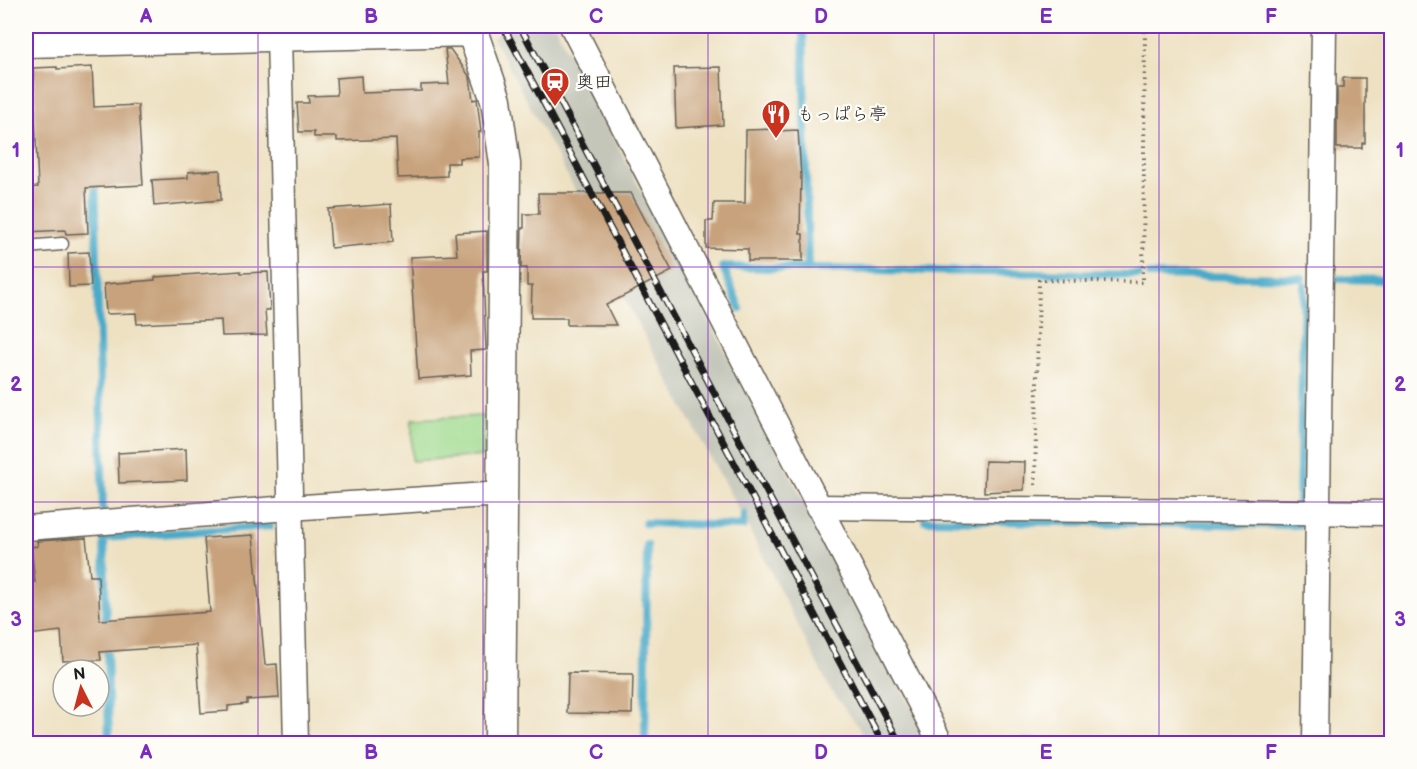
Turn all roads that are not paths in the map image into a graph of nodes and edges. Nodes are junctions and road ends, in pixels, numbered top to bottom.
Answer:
1 (572, 26) edge
2 (1324, 26) edge
3 (475, 28) edge
4 (112, 33) edge
5 (279, 36) junction
6 (26, 42) edge
7 (62, 244) dead end
8 (26, 247) edge
9 (502, 494) junction
10 (818, 507) junction
11 (289, 508) junction
12 (1318, 512) junction
13 (1392, 513) edge
14 (26, 528) edge
15 (296, 744) edge
16 (500, 744) edge
17 (941, 744) edge
18 (1315, 744) edge

1 - 10 street
2 - 12 street
3 - 5 street
3 - 9 street
4 - 5 street
4 - 6 street
5 - 11 street
7 - 8 lane
9 - 11 street
9 - 16 street
10 - 12 street
10 - 17 street
11 - 14 street
11 - 15 street
12 - 13 street
12 - 18 street

